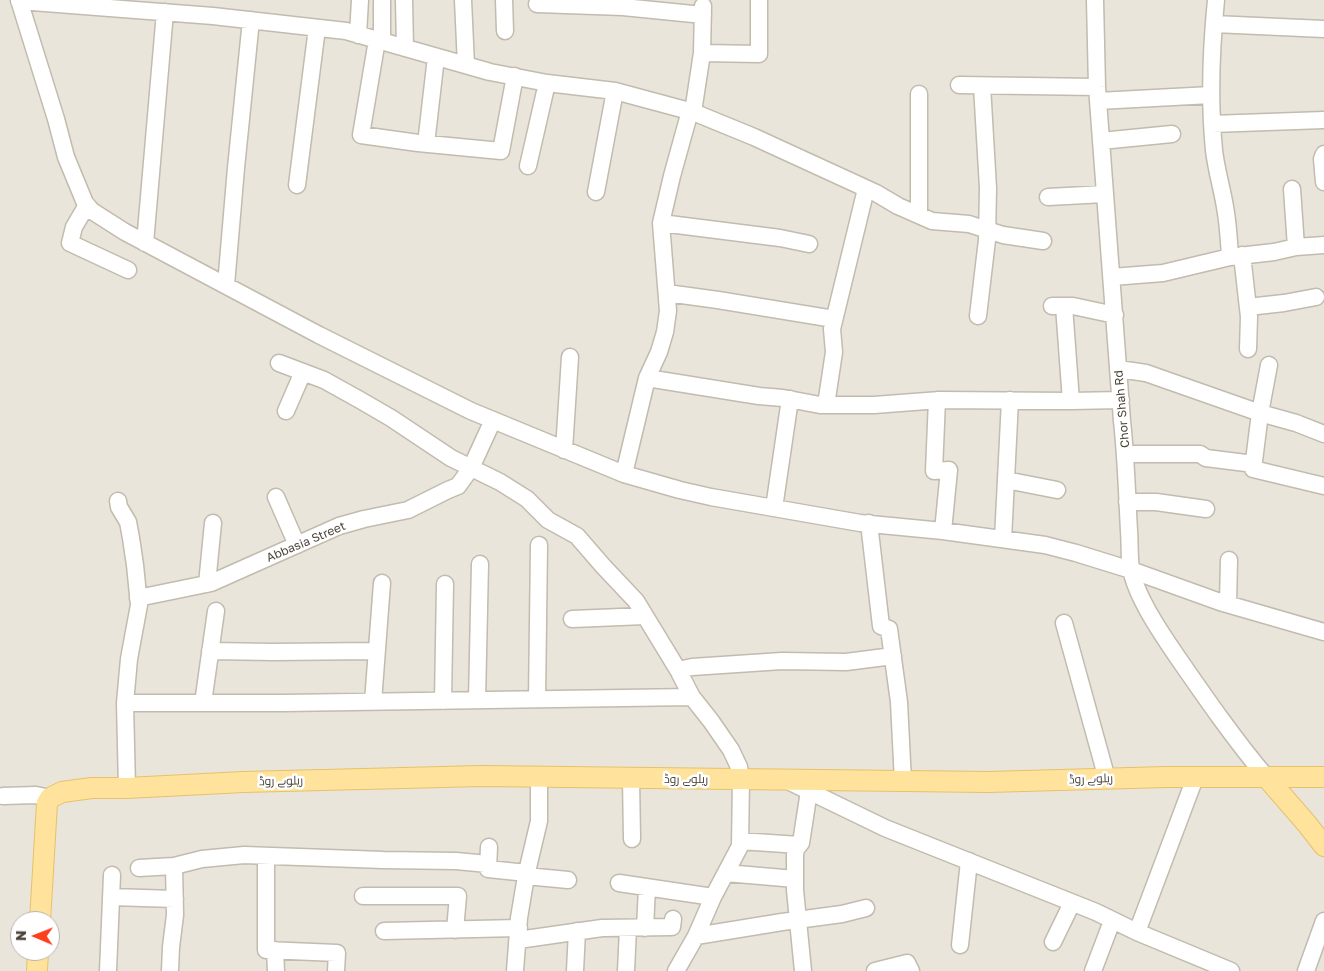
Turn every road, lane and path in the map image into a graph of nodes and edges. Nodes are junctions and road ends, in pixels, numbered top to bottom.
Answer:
1 (19, 0) edge
2 (360, 0) edge
3 (382, 0) edge
4 (404, 0) edge
5 (463, 0) edge
6 (504, 0) edge
7 (760, 0) edge
8 (1095, 0) edge
9 (1216, 0) edge
10 (98, 3) edge
11 (608, 3) edge
12 (537, 4) dead end
13 (167, 8) edge
14 (250, 20) junction
15 (1214, 24) junction
16 (318, 28) junction
17 (1324, 29) edge
18 (505, 31) dead end
19 (358, 35) junction
20 (380, 41) junction
21 (405, 48) junction
22 (702, 54) junction
23 (436, 57) junction
24 (466, 65) junction
25 (515, 76) junction
26 (547, 83) junction
27 (959, 85) dead end
28 (982, 86) junction
29 (615, 92) junction
30 (919, 94) dead end
31 (1097, 94) junction
32 (1211, 95) junction
33 (691, 111) junction
34 (1324, 120) edge
35 (1212, 124) junction
36 (1172, 134) dead end
37 (1101, 141) junction
38 (426, 144) junction
39 (1324, 154) edge
40 (528, 166) dead end
41 (1324, 182) edge
42 (297, 185) dead end
43 (866, 189) junction
44 (1292, 189) dead end
45 (596, 192) dead end
46 (1104, 194) junction
47 (1048, 197) dead end
48 (87, 205) junction
49 (919, 215) junction
50 (662, 223) junction
51 (987, 229) junction
52 (1042, 241) dead end
53 (146, 243) junction
54 (809, 244) dead end
55 (1324, 245) edge
56 (1296, 247) junction
57 (1236, 256) junction
58 (128, 270) dead end
59 (1112, 277) junction
60 (226, 286) junction
61 (667, 293) junction
62 (1316, 297) dead end
63 (1248, 307) junction
64 (1114, 314) junction
65 (978, 316) dead end
66 (834, 319) junction
67 (1248, 349) dead end
68 (570, 357) dead end
69 (279, 363) dead end
70 (1269, 365) dead end
71 (1119, 368) junction
72 (303, 372) junction
73 (647, 378) junction
74 (790, 399) junction
75 (937, 400) junction
76 (1010, 400) junction
77 (1120, 400) junction
78 (1071, 401) junction
79 (826, 405) junction
80 (286, 411) dead end
81 (1260, 413) junction
82 (493, 420) junction
83 (1324, 434) edge
84 (564, 450) junction
85 (1126, 454) junction
86 (1254, 464) junction
87 (471, 468) junction
88 (624, 474) junction
89 (1006, 480) junction
90 (1324, 486) edge
91 (1057, 490) dead end
92 (276, 497) dead end
93 (118, 501) dead end
94 (1127, 502) junction
95 (774, 508) junction
96 (1206, 509) dead end
97 (213, 523) dead end
98 (868, 524) junction
99 (943, 531) junction
100 (1003, 539) junction
101 (297, 545) junction
102 (538, 545) dead end
103 (1229, 560) dead end
104 (480, 564) dead end
105 (1131, 570) junction
106 (382, 583) dead end
107 (207, 584) junction
108 (444, 584) dead end
109 (138, 598) junction
110 (1228, 604) junction
111 (216, 611) dead end
112 (645, 616) junction
113 (572, 619) dead end
114 (1064, 623) dead end
115 (1324, 632) edge
116 (210, 651) junction
117 (376, 651) junction
118 (893, 656) junction
119 (678, 670) junction
120 (692, 697) junction
121 (538, 699) junction
122 (477, 700) junction
123 (443, 701) junction
124 (373, 702) junction
125 (124, 703) junction
126 (204, 703) junction
127 (1324, 777) edge
128 (539, 778) junction
129 (631, 778) junction
130 (1195, 778) junction
131 (1267, 778) junction
132 (741, 779) junction
133 (1108, 779) junction
134 (784, 780) junction
135 (903, 782) junction
136 (128, 788) junction
137 (808, 791) junction
138 (1, 797) edge
139 (50, 798) junction
140 (632, 839) dead end
141 (740, 841) junction
142 (799, 845) junction
143 (1324, 846) edge
144 (489, 848) dead end
145 (266, 856) junction
146 (969, 862) junction
147 (488, 864) junction
148 (174, 866) junction
149 (139, 868) dead end
150 (726, 873) junction
151 (527, 874) junction
152 (112, 875) dead end
153 (795, 879) junction
154 (568, 880) dead end
155 (619, 883) dead end
156 (647, 887) junction
157 (363, 896) dead end
158 (111, 897) junction
159 (713, 897) junction
160 (175, 899) junction
161 (1072, 903) junction
162 (866, 908) dead end
163 (41, 911) edge
164 (673, 919) dead end
165 (798, 920) junction
166 (1112, 921) junction
167 (1324, 921) edge
168 (628, 928) junction
169 (645, 928) junction
170 (455, 930) junction
171 (384, 931) dead end
172 (577, 931) junction
173 (1137, 932) junction
174 (518, 934) junction
175 (696, 936) junction
176 (1053, 942) dead end
177 (960, 944) dead end
178 (275, 950) junction
179 (108, 971) edge
180 (170, 971) edge
181 (276, 971) edge
182 (336, 971) edge
183 (515, 971) edge
184 (574, 971) edge
185 (626, 971) edge
186 (676, 971) edge
187 (803, 971) edge
188 (876, 971) edge
189 (911, 971) edge
190 (1093, 971) edge
191 (1231, 971) edge
192 (1306, 971) edge

1 - 10 street
1 - 48 street
2 - 19 street
3 - 20 street
4 - 21 street
5 - 24 street
6 - 18 street
7 - 22 street
8 - 31 street, Chor Shah Rd
9 - 15 street
10 - 13 street
11 - 12 street
11 - 22 street
13 - 14 street
13 - 53 street
14 - 16 street
14 - 60 street
15 - 17 street
15 - 32 street
16 - 19 street
16 - 42 street
19 - 20 street
20 - 21 street
20 - 38 street
21 - 23 street
22 - 33 street
23 - 24 street
23 - 38 street
24 - 25 street
25 - 26 street
25 - 38 street
26 - 29 street
26 - 40 street
27 - 28 street
28 - 31 street
28 - 51 street
29 - 33 street
29 - 45 street
30 - 49 street
31 - 32 street
31 - 37 street, Chor Shah Rd
32 - 35 street
33 - 43 street
33 - 50 street
34 - 35 street
35 - 57 street
36 - 37 street
37 - 46 street, Chor Shah Rd
39 - 41 street
43 - 49 street
43 - 66 street
44 - 56 street
46 - 47 street
46 - 59 street, Chor Shah Rd
48 - 53 street
48 - 58 street
49 - 51 street
50 - 54 street
50 - 61 street
51 - 52 street
51 - 65 street
53 - 60 street
55 - 56 street
56 - 57 street
57 - 59 street
57 - 63 street
59 - 64 street, Chor Shah Rd
60 - 82 street
61 - 66 street
61 - 73 street
62 - 63 street
63 - 67 street
64 - 71 street, Chor Shah Rd
64 - 78 street
66 - 79 street
68 - 84 street
69 - 72 street
70 - 81 street
71 - 77 street, Chor Shah Rd
71 - 81 street
72 - 80 street
72 - 87 street
73 - 74 street
73 - 88 street
74 - 79 street
74 - 95 street
75 - 76 street
75 - 79 street
75 - 99 street
76 - 78 street
76 - 89 street
77 - 78 street
77 - 85 street, Chor Shah Rd
81 - 83 street
81 - 86 street
82 - 84 street
82 - 87 street, Abbasia Street
84 - 88 street
85 - 86 street
85 - 94 street, Chor Shah Rd
86 - 90 street
87 - 101 street, Abbasia Street
87 - 112 street
88 - 95 street
89 - 91 street
89 - 100 street
92 - 101 street
93 - 109 street
94 - 96 street
94 - 105 street, Chor Shah Rd
95 - 98 street
97 - 107 street
98 - 99 street
98 - 118 street
99 - 100 street
100 - 105 street
101 - 107 street, Abbasia Street
102 - 121 street
103 - 110 street
104 - 122 street
105 - 110 street
105 - 131 street, Chor Shah Rd
106 - 117 street
107 - 109 street, Abbasia Street
108 - 123 street
109 - 125 street
110 - 115 street
111 - 116 street
112 - 113 street
112 - 119 street
114 - 133 street
116 - 117 street
116 - 126 street
117 - 124 street
118 - 119 street
118 - 135 street
119 - 120 street
120 - 121 street
120 - 132 street
121 - 122 street
122 - 123 street
123 - 124 street
124 - 126 street
125 - 126 street
125 - 136 street
127 - 131 main road, ریلوے روڈ
128 - 129 main road, ریلوے روڈ
128 - 136 main road, ریلوے روڈ
128 - 151 street
129 - 132 main road, ریلوے روڈ
129 - 140 street
130 - 131 main road, ریلوے روڈ
130 - 133 main road, ریلوے روڈ
130 - 173 street
131 - 143 main road
132 - 134 main road, ریلوے روڈ
132 - 141 street
133 - 135 main road, ریلوے روڈ
134 - 135 main road, ریلوے روڈ
134 - 137 street
136 - 139 main road, ریلوے روڈ
137 - 142 street
137 - 146 street
138 - 139 street, ریلوے روڈ
139 - 163 main road
141 - 142 street
141 - 150 street
142 - 153 street
144 - 147 street
145 - 147 street
145 - 148 street
145 - 178 street
146 - 161 street
146 - 177 street
147 - 151 street
148 - 149 street
148 - 160 street
150 - 153 street
150 - 159 street
151 - 154 street
151 - 174 street
152 - 158 street
153 - 165 street
155 - 156 street
156 - 159 street
156 - 169 street
157 - 170 street
158 - 160 street
158 - 179 street
159 - 175 street
160 - 180 street
161 - 166 street
161 - 176 street
162 - 165 street
164 - 169 street
165 - 175 street
165 - 187 street
166 - 173 street
166 - 190 street
167 - 192 street
168 - 169 street
168 - 172 street
168 - 185 street
170 - 171 street
170 - 174 street
172 - 174 street
172 - 184 street
173 - 191 street
174 - 183 street
175 - 186 street
178 - 181 street
178 - 182 street
188 - 189 street

